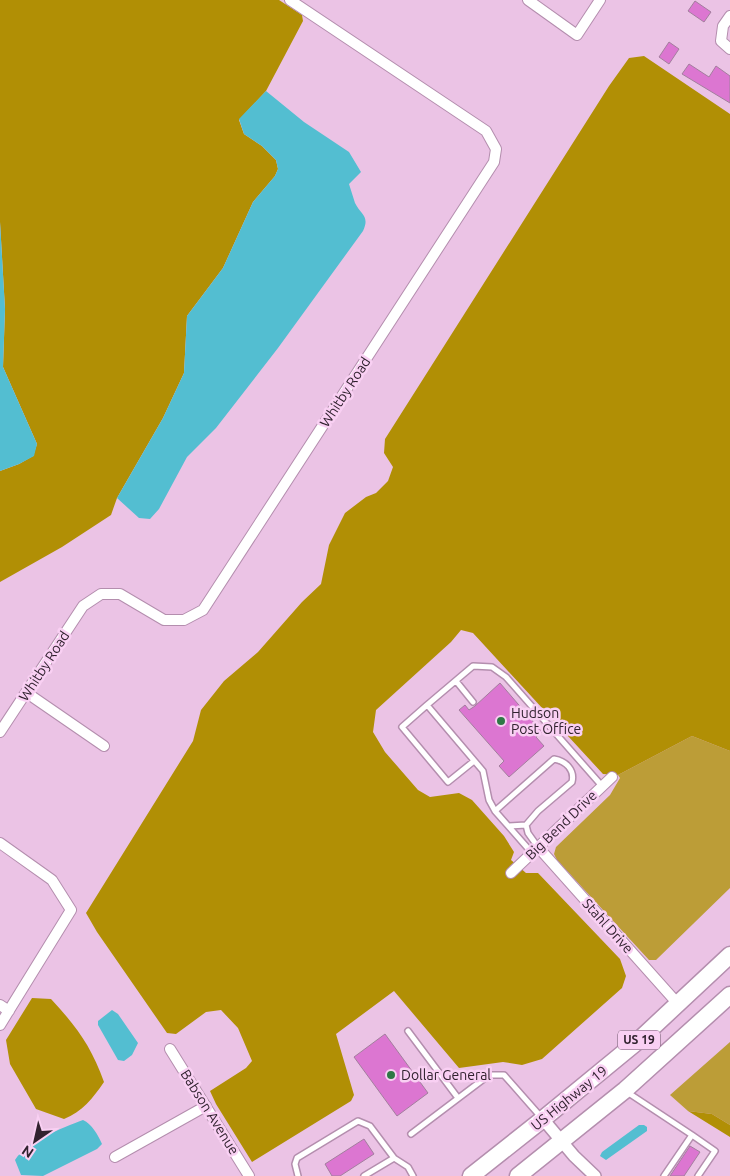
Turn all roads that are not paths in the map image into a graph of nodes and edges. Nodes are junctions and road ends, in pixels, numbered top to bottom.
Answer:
1 (290, 0) edge
2 (528, 0) edge
3 (600, 0) edge
4 (730, 16) edge
5 (730, 49) edge
6 (456, 681) junction
7 (27, 693) junction
8 (473, 702) dead end
9 (426, 706) junction
10 (0, 732) edge
11 (104, 746) dead end
12 (474, 761) junction
13 (612, 777) dead end
14 (602, 786) junction
15 (495, 811) junction
16 (526, 825) junction
17 (508, 826) junction
18 (0, 844) edge
19 (535, 850) junction
20 (511, 873) dead end
21 (730, 955) edge
22 (730, 995) edge
23 (678, 1004) junction
24 (5, 1008) edge
25 (0, 1025) edge
26 (408, 1031) dead end
27 (170, 1048) dead end
28 (625, 1090) junction
29 (458, 1098) junction
30 (206, 1106) junction
31 (543, 1120) junction
32 (411, 1134) dead end
33 (692, 1135) junction
34 (562, 1142) junction
35 (115, 1157) dead end
36 (394, 1158) junction
37 (249, 1176) edge
38 (298, 1176) edge
39 (364, 1176) edge
40 (414, 1176) edge
41 (471, 1176) edge
42 (518, 1176) edge
43 (595, 1176) edge
44 (664, 1176) edge
45 (698, 1176) edge

1 - 7 street, Whitby Road
2 - 3 street
4 - 5 street
6 - 8 lane
6 - 9 lane
6 - 14 lane
7 - 10 street, Whitby Road
7 - 11 street
9 - 12 lane
9 - 12 lane
12 - 15 lane
13 - 14 street, Big Bend Drive
14 - 19 street, Big Bend Drive
15 - 16 lane
15 - 17 lane
16 - 17 lane
16 - 19 lane
17 - 19 lane
18 - 24 street
19 - 20 street, Big Bend Drive
19 - 23 street, Stahl Drive
21 - 23 highway, US Highway 19 / US 19
22 - 28 highway, US Highway 19 / US 19
23 - 31 highway, US Highway 19 / US 19
24 - 25 street
26 - 29 lane
27 - 30 street, Babson Avenue
28 - 33 lane
28 - 34 highway, US Highway 19 / US 19
29 - 31 lane
29 - 32 lane
30 - 35 street
30 - 37 street, Babson Avenue
31 - 34 street
31 - 41 highway, US Highway 19 / US 19
33 - 44 lane
33 - 45 lane
34 - 42 highway, US Highway 19 / US 19
34 - 43 street
36 - 38 lane
36 - 39 lane
36 - 40 lane

